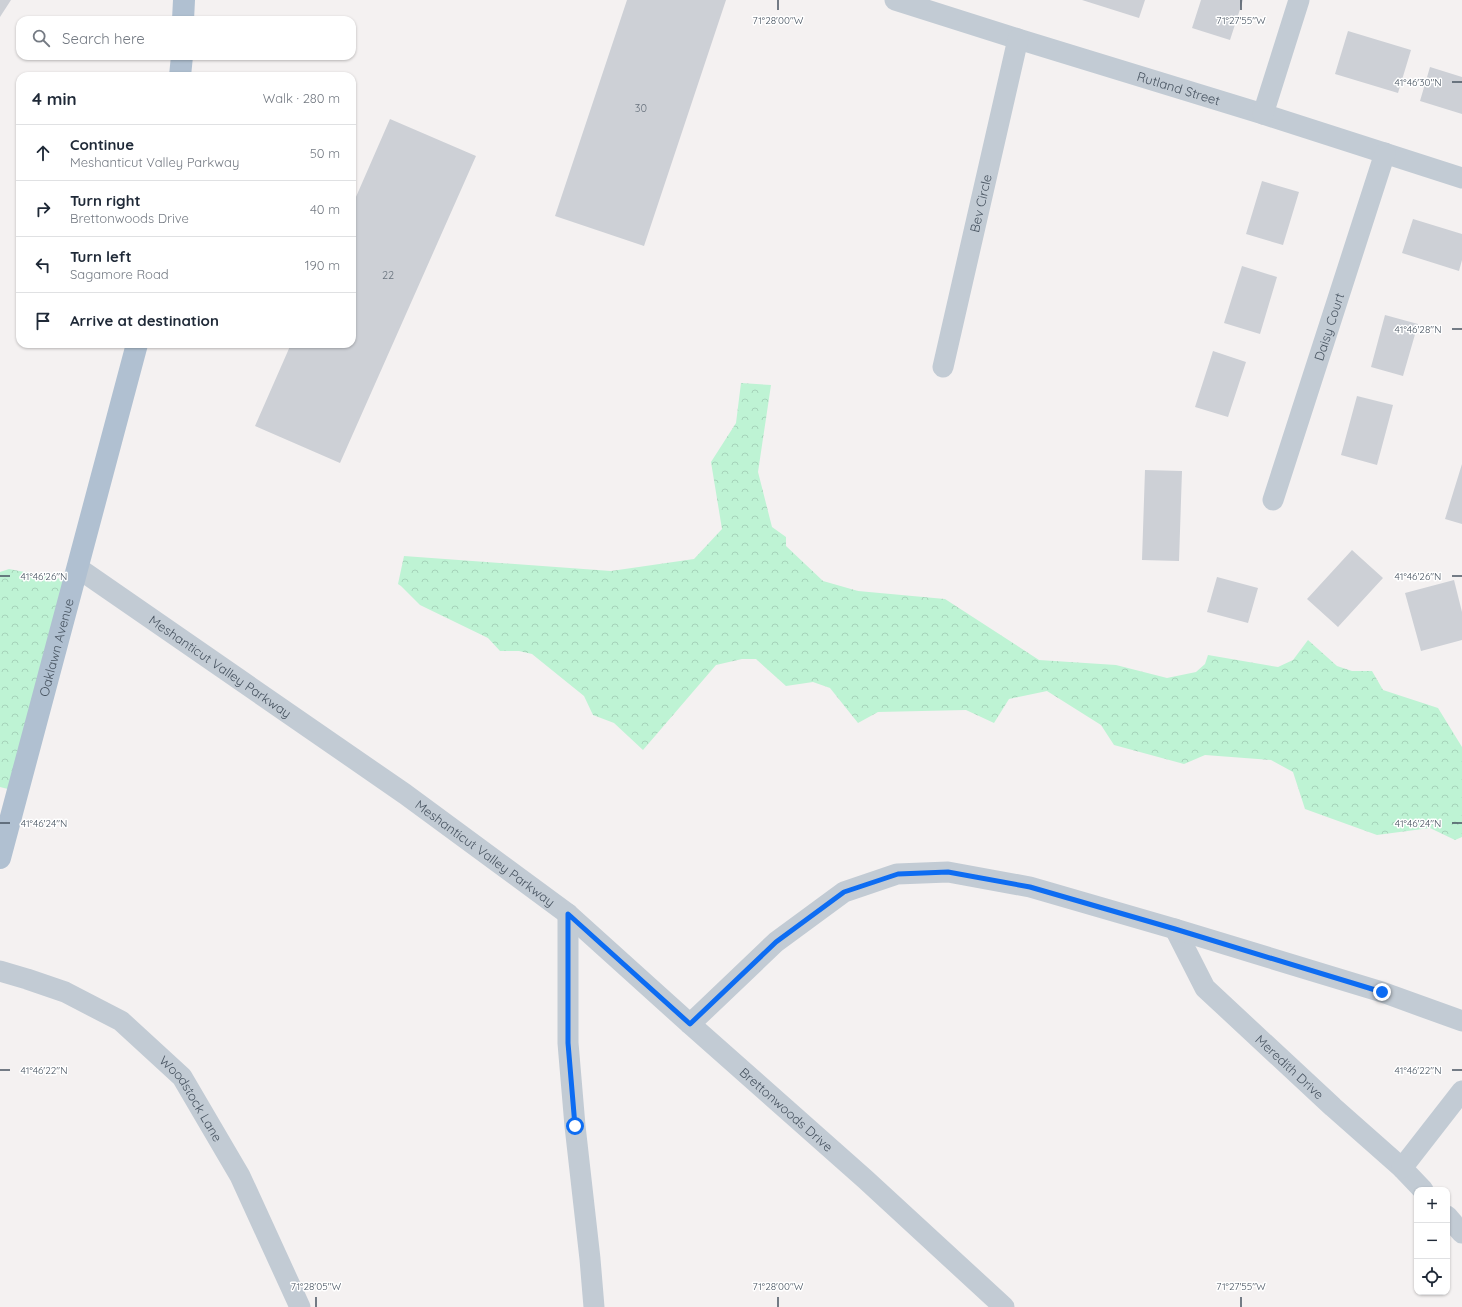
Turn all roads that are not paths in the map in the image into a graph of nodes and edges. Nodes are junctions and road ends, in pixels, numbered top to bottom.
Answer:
1 (184, 0) edge
2 (895, 0) edge
3 (1299, 0) edge
4 (183, 16) edge
5 (1018, 39) junction
6 (182, 60) edge
7 (180, 72) edge
8 (1263, 114) junction
9 (1385, 153) junction
10 (1462, 178) edge
11 (136, 348) edge
12 (943, 367) dead end
13 (1273, 500) dead end
14 (78, 568) junction
15 (0, 858) edge
16 (568, 914) junction
17 (1175, 929) junction
18 (0, 971) edge
19 (1462, 1021) edge
20 (690, 1024) junction
21 (1462, 1091) edge
22 (1402, 1168) junction
23 (1420, 1187) edge
24 (1450, 1219) edge
25 (1462, 1233) edge
26 (300, 1307) edge
27 (594, 1307) edge
28 (1004, 1307) edge

1 - 4 main road
2 - 5 street, Rutland Street
3 - 8 street
5 - 8 street, Rutland Street
5 - 12 street, Bev Circle
6 - 7 main road
8 - 9 street, Rutland Street
9 - 10 street, Rutland Street
9 - 13 street, Daisy Court
11 - 14 main road, Oaklawn Avenue
14 - 15 main road, Oaklawn Avenue
14 - 16 street, Meshanticut Valley Parkway
16 - 20 street, Brettonwoods Drive
16 - 27 street, Meshanticut Valley Parkway
17 - 19 street
17 - 20 street
17 - 22 street, Meredith Drive
18 - 26 street, Woodstock Lane
20 - 28 street, Brettonwoods Drive
21 - 22 street
22 - 23 street, Meredith Drive
24 - 25 street

